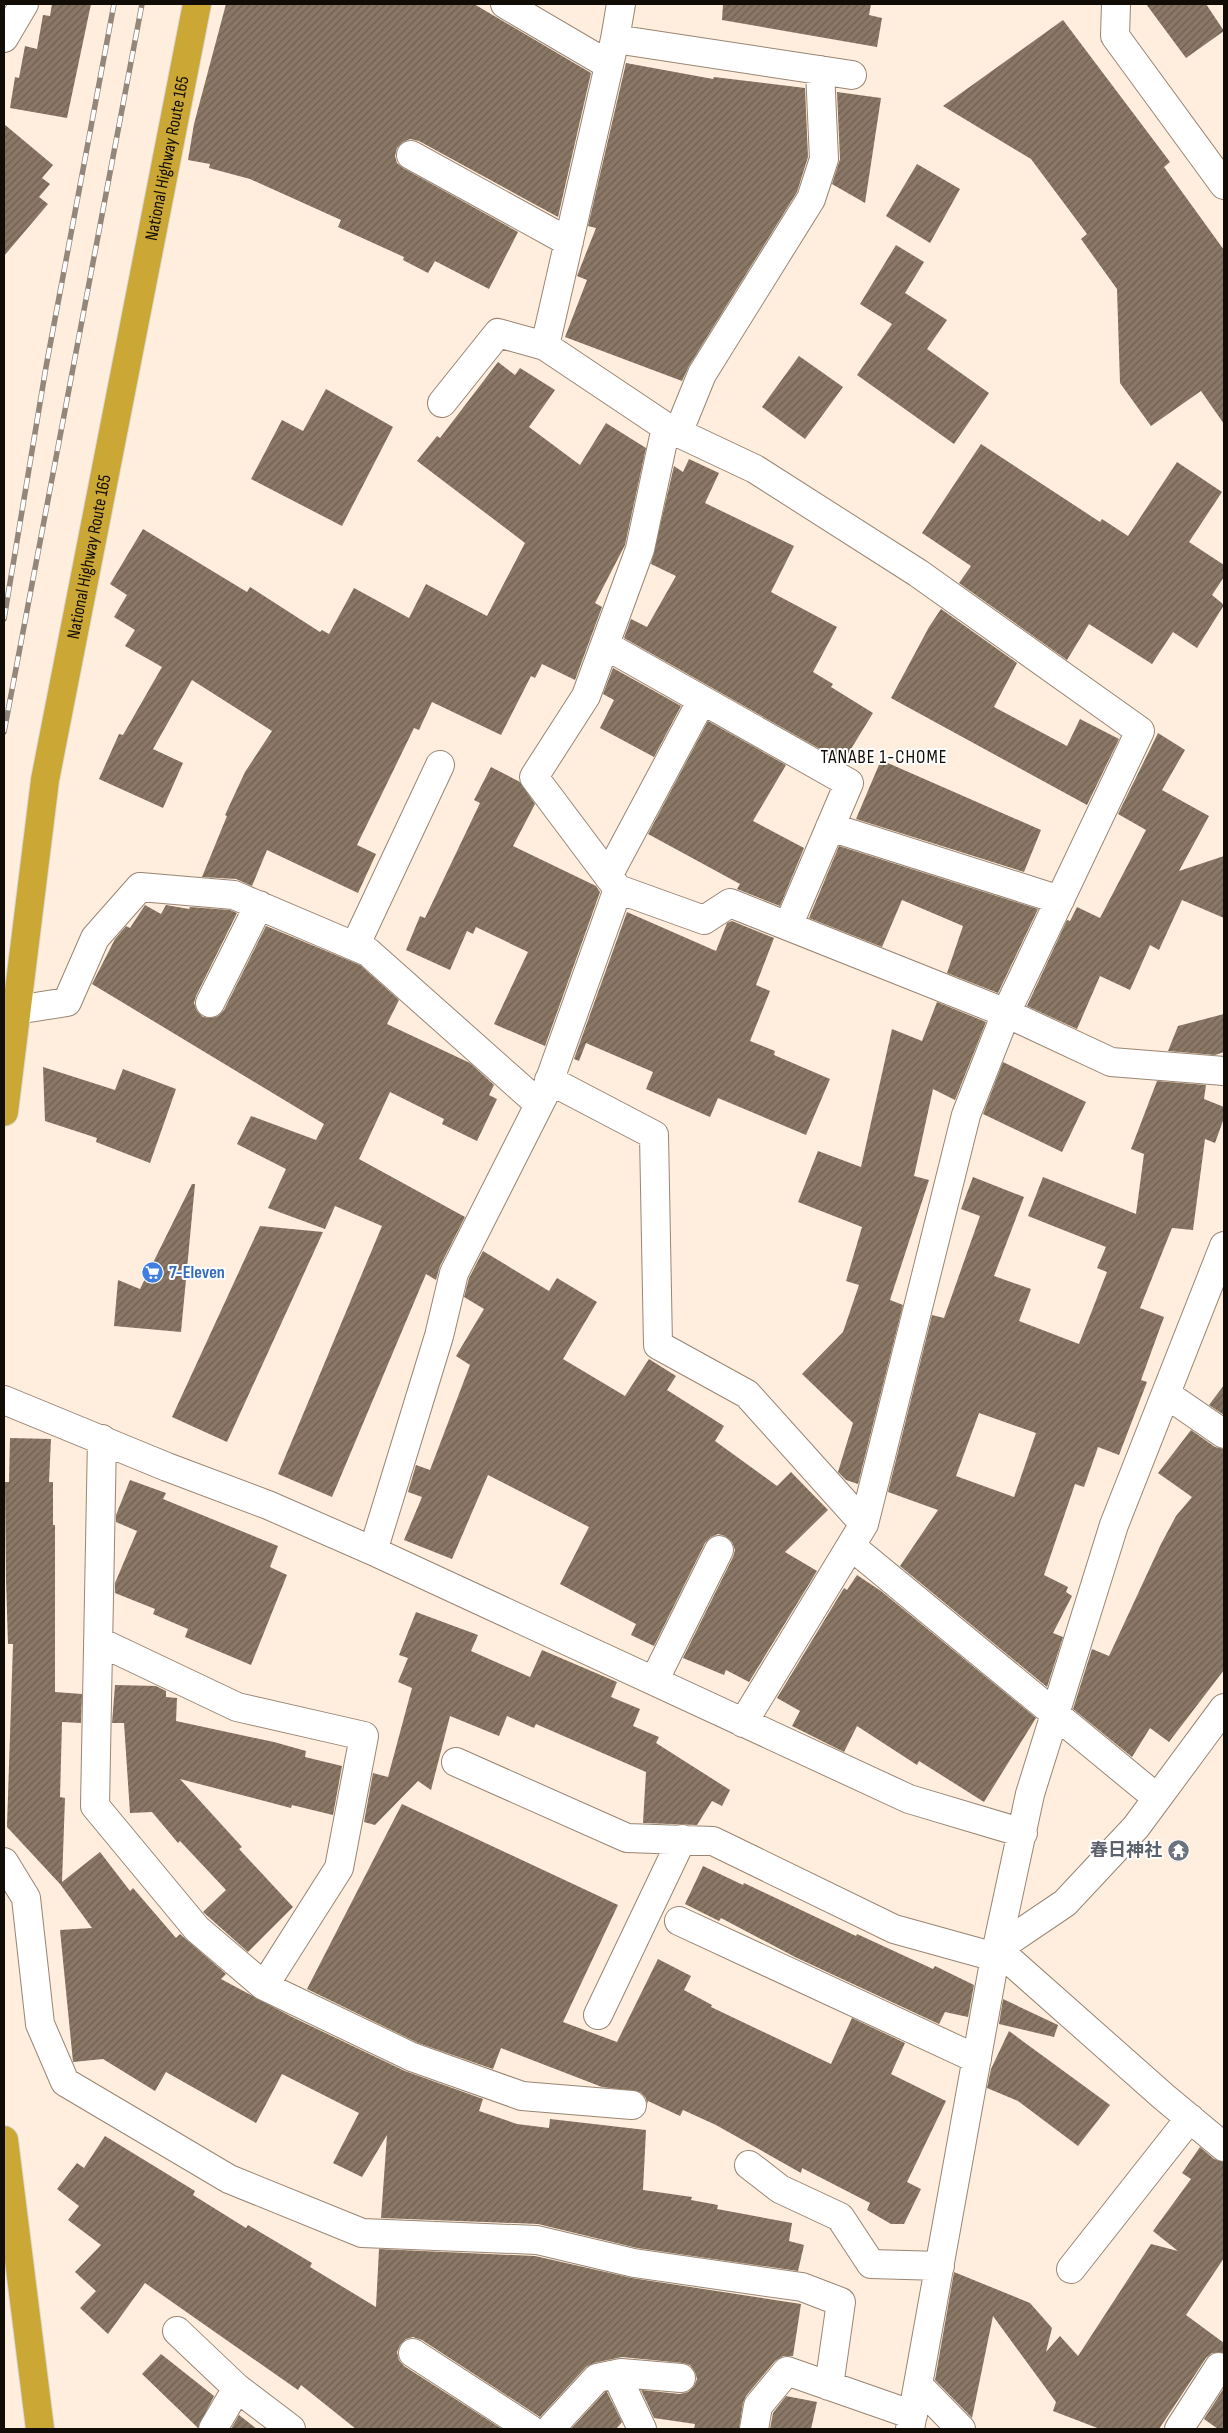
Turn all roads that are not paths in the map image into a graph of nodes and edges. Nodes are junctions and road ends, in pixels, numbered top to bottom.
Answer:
1 (24, 4) edge
2 (197, 4) edge
3 (505, 4) edge
4 (621, 4) edge
5 (1116, 4) edge
6 (4, 38) edge
7 (615, 39) junction
8 (609, 65) junction
9 (820, 70) junction
10 (852, 75) dead end
11 (411, 155) dead end
12 (1224, 185) edge
13 (569, 242) junction
14 (544, 346) junction
15 (442, 402) dead end
16 (672, 430) junction
17 (605, 645) junction
18 (706, 702) junction
19 (440, 765) dead end
20 (830, 827) junction
21 (613, 882) junction
22 (1060, 900) junction
23 (259, 905) junction
24 (788, 926) junction
25 (355, 946) junction
26 (210, 1004) dead end
27 (16, 1010) junction
28 (1006, 1013) junction
29 (1224, 1071) edge
30 (544, 1092) junction
31 (4, 1112) edge
32 (1224, 1246) edge
33 (1166, 1394) junction
34 (4, 1400) edge
35 (1224, 1434) edge
36 (102, 1439) junction
37 (858, 1535) junction
38 (719, 1550) dead end
39 (373, 1551) junction
40 (98, 1641) junction
41 (654, 1681) junction
42 (1224, 1708) edge
43 (1055, 1713) junction
44 (743, 1724) junction
45 (456, 1762) dead end
46 (1157, 1798) junction
47 (1023, 1833) junction
48 (682, 1839) junction
49 (4, 1862) edge
50 (679, 1921) dead end
51 (996, 1953) junction
52 (264, 1986) junction
53 (598, 2015) dead end
54 (977, 2059) junction
55 (632, 2105) dead end
56 (1190, 2118) junction
57 (4, 2140) edge
58 (1224, 2147) edge
59 (749, 2165) dead end
60 (940, 2266) junction
61 (1071, 2269) dead end
62 (177, 2331) dead end
63 (414, 2353) dead end
64 (1219, 2368) dead end
65 (616, 2374) junction
66 (681, 2378) dead end
67 (918, 2385) junction
68 (829, 2386) junction
69 (237, 2388) junction
70 (911, 2422) edge
71 (40, 2429) edge
72 (213, 2429) edge
73 (292, 2429) edge
74 (530, 2429) edge
75 (550, 2429) edge
76 (642, 2429) edge
77 (754, 2429) edge
78 (961, 2429) edge
79 (1179, 2429) edge

1 - 6 street
2 - 27 highway, National Highway Route 165
3 - 8 street
4 - 7 street
5 - 12 street
7 - 8 street
7 - 9 street
8 - 13 street
9 - 10 street
9 - 16 street
11 - 13 street
13 - 14 street
14 - 15 street
14 - 16 street
16 - 17 street
16 - 22 street
17 - 18 street
17 - 21 street
18 - 20 street
18 - 21 street
19 - 25 street
20 - 22 street
20 - 24 street
21 - 24 street
21 - 30 street
22 - 28 street
23 - 25 street
23 - 26 street
23 - 27 street
24 - 28 street
25 - 30 street
27 - 31 highway, National Highway Route 165
28 - 29 street
28 - 37 street
30 - 37 street
30 - 39 street
32 - 33 street
33 - 35 street
33 - 43 street
34 - 36 street
36 - 39 street
36 - 40 street
37 - 43 street
37 - 44 street
38 - 41 street
39 - 41 street
40 - 52 street
40 - 52 street
41 - 44 street
42 - 46 street
43 - 46 street
43 - 47 street
44 - 47 street
45 - 48 street
46 - 51 street
47 - 51 street
48 - 51 street
48 - 53 street
49 - 68 street
50 - 54 street
51 - 54 street
51 - 56 street
52 - 55 street
54 - 60 street
56 - 58 street
56 - 61 street
57 - 71 highway
59 - 60 street
60 - 67 street
62 - 69 street
63 - 74 street
64 - 79 street
65 - 66 street
65 - 75 street
65 - 76 street
67 - 70 street
67 - 78 street
68 - 70 street
68 - 77 street
69 - 72 street
69 - 73 street

